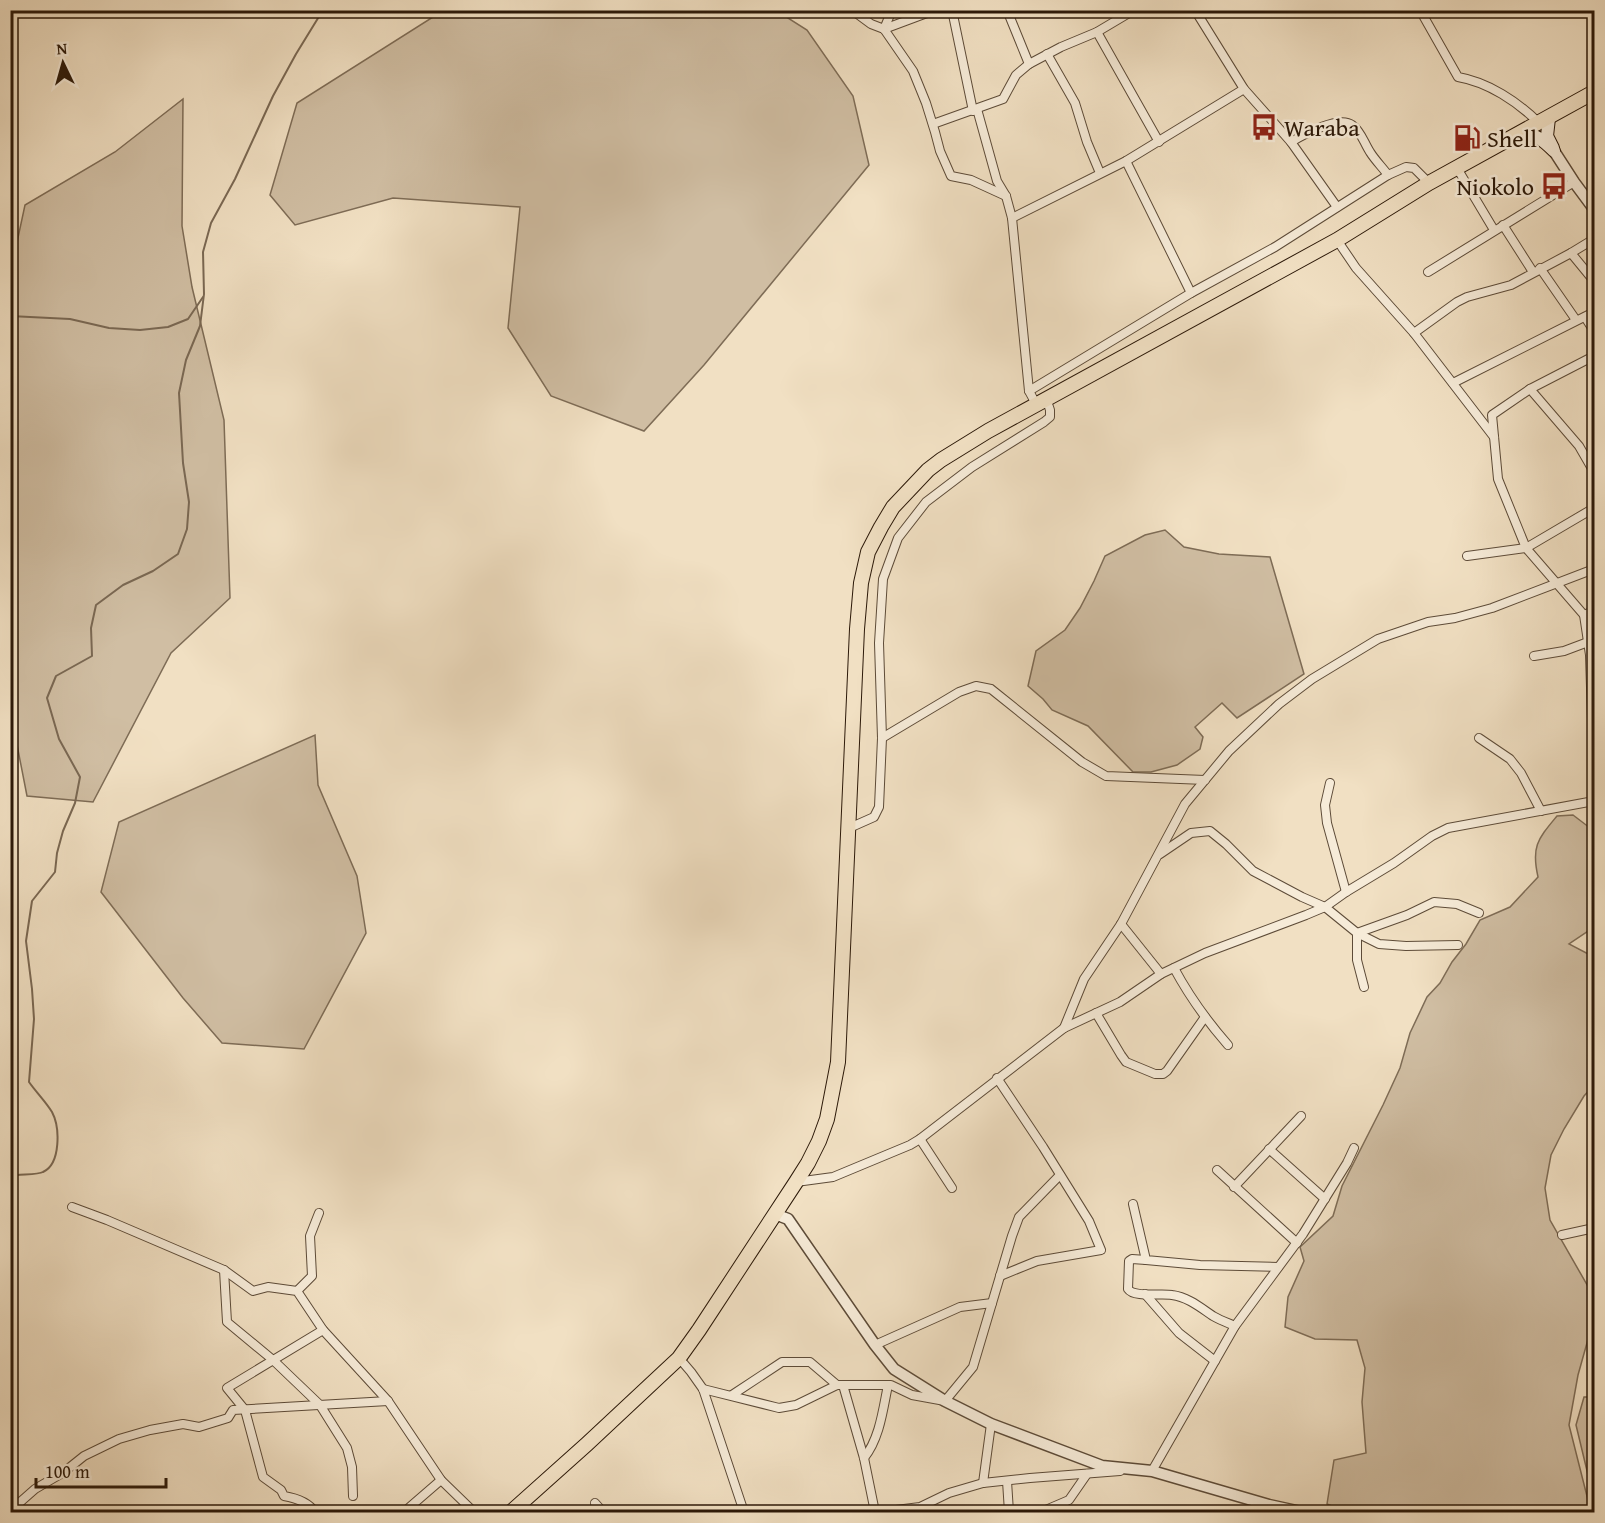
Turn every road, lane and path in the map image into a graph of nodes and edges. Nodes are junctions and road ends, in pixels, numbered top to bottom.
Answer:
1 (852, 10) edge
2 (892, 10) edge
3 (935, 10) edge
4 (952, 10) edge
5 (1007, 10) edge
6 (1134, 10) edge
7 (1195, 10) edge
8 (1420, 10) edge
9 (884, 29) junction
10 (1096, 32) junction
11 (1047, 54) junction
12 (1029, 64) junction
13 (1244, 89) junction
14 (1594, 92) edge
15 (975, 110) junction
16 (1544, 120) junction
17 (933, 124) junction
18 (1523, 132) junction
19 (1159, 142) junction
20 (1291, 142) junction
21 (1554, 151) junction
22 (1126, 161) junction
23 (1458, 168) junction
24 (1100, 173) junction
25 (1388, 175) junction
26 (1574, 182) junction
27 (1429, 183) junction
28 (1590, 195) edge
29 (1006, 196) junction
30 (1337, 207) junction
31 (1594, 209) edge
32 (1012, 218) junction
33 (1503, 225) junction
34 (1494, 230) junction
35 (1594, 239) edge
36 (1337, 240) junction
37 (1571, 253) junction
38 (1537, 270) junction
39 (1428, 272) dead end
40 (1594, 281) edge
41 (1191, 293) junction
42 (1594, 312) edge
43 (1581, 318) junction
44 (1594, 331) edge
45 (1413, 333) junction
46 (1594, 356) edge
47 (1453, 383) junction
48 (1530, 389) junction
49 (1037, 398) junction
50 (1494, 437) junction
51 (1594, 472) edge
52 (1594, 508) edge
53 (1526, 548) junction
54 (1467, 555) dead end
55 (1594, 569) edge
56 (1557, 583) junction
57 (1594, 611) edge
58 (1584, 615) junction
59 (1588, 642) junction
60 (1592, 655) edge
61 (1534, 656) dead end
62 (882, 738) junction
63 (1479, 738) dead end
64 (1205, 780) junction
65 (1330, 783) dead end
66 (1594, 783) edge
67 (1594, 801) edge
68 (1541, 811) junction
69 (847, 829) junction
70 (1157, 856) junction
71 (1346, 891) junction
72 (1325, 907) junction
73 (1479, 913) dead end
74 (1121, 924) junction
75 (1357, 933) junction
76 (1458, 945) dead end
77 (1174, 968) junction
78 (1161, 974) junction
79 (1364, 987) dead end
80 (1096, 1013) junction
81 (1205, 1017) junction
82 (1064, 1028) junction
83 (1228, 1046) dead end
84 (997, 1078) junction
85 (1301, 1116) dead end
86 (920, 1139) junction
87 (1354, 1148) dead end
88 (1269, 1149) junction
89 (1217, 1170) dead end
90 (1060, 1175) junction
91 (796, 1182) junction
92 (1234, 1187) junction
93 (952, 1188) dead end
94 (1325, 1199) junction
95 (1134, 1204) dead end
96 (72, 1207) dead end
97 (319, 1213) dead end
98 (775, 1214) junction
99 (1594, 1228) edge
100 (1562, 1235) dead end
101 (1297, 1243) junction
102 (1146, 1260) junction
103 (1278, 1267) junction
104 (224, 1270) junction
105 (1000, 1276) junction
106 (297, 1292) junction
107 (1145, 1294) junction
108 (992, 1303) junction
109 (1235, 1326) junction
110 (323, 1329) junction
111 (875, 1345) junction
112 (679, 1358) junction
113 (273, 1360) junction
114 (1215, 1361) junction
115 (840, 1385) junction
116 (888, 1385) junction
117 (703, 1389) junction
118 (732, 1395) junction
119 (388, 1401) junction
120 (945, 1401) junction
121 (320, 1405) junction
122 (245, 1410) junction
123 (991, 1424) junction
124 (864, 1458) junction
125 (1140, 1470) junction
126 (1152, 1471) junction
127 (1087, 1474) junction
128 (441, 1480) junction
129 (1007, 1481) junction
130 (983, 1483) junction
131 (353, 1496) dead end
132 (594, 1503) dead end
133 (10, 1510) edge
134 (409, 1511) edge
135 (315, 1512) edge
136 (474, 1512) edge
137 (511, 1512) edge
138 (603, 1512) edge
139 (744, 1512) edge
140 (878, 1512) edge
141 (1009, 1512) edge
142 (1041, 1512) edge
143 (1301, 1512) edge

1 - 9 street
2 - 9 street
3 - 9 street
4 - 15 street
5 - 12 street
6 - 10 street
7 - 13 street
8 - 16 street
9 - 17 street
10 - 11 street
10 - 19 street
11 - 12 street
11 - 24 street
12 - 15 street
13 - 19 street
13 - 20 street
14 - 16 main road
15 - 17 street
15 - 29 street
16 - 18 main road
16 - 21 main road
17 - 29 street
18 - 21 main road
18 - 23 main road
19 - 22 street
20 - 25 street
20 - 30 street
21 - 26 street
22 - 24 street
22 - 41 street
23 - 27 main road
23 - 34 street
24 - 32 street
25 - 27 street
25 - 30 street
26 - 28 street
26 - 33 street
27 - 36 main road
28 - 31 street
29 - 32 street
30 - 41 street
32 - 49 street
33 - 34 street
33 - 38 street
34 - 39 street
35 - 37 street
36 - 45 street
36 - 49 main road
37 - 38 street
37 - 40 street
38 - 43 street
38 - 45 street
41 - 49 street
42 - 43 street
43 - 44 street
43 - 47 street
45 - 47 street
46 - 48 street
47 - 50 street
48 - 50 street
48 - 51 street
49 - 62 street
49 - 69 main road
50 - 53 street
52 - 53 street
53 - 54 street
53 - 56 street
55 - 56 street
56 - 58 street
56 - 64 street
57 - 58 street
58 - 59 street
59 - 60 street
59 - 61 street
60 - 66 street
62 - 64 street
62 - 69 street
63 - 68 street
64 - 70 street
65 - 71 street
67 - 68 street
68 - 71 street
69 - 91 main road
70 - 72 street
70 - 74 street
71 - 72 street
72 - 75 street
72 - 77 street
73 - 75 street
74 - 78 street
74 - 82 street
75 - 76 street
75 - 79 street
77 - 78 street
77 - 81 street
78 - 80 street
80 - 81 street
80 - 82 street
81 - 83 street
82 - 84 street
84 - 86 street
84 - 90 street
85 - 88 street
86 - 91 street
86 - 93 street
87 - 94 street
88 - 92 street
88 - 94 street
89 - 92 street
90 - 105 street
90 - 105 street
91 - 98 main road
92 - 101 street
94 - 101 street
95 - 102 street
96 - 104 street
97 - 106 street
98 - 111 street
98 - 112 main road
99 - 100 street
101 - 103 street
102 - 103 street
102 - 107 street
103 - 109 street
104 - 106 street
104 - 113 street
105 - 108 street
106 - 110 street
107 - 109 street
107 - 114 street
108 - 111 street
108 - 120 street
109 - 114 street
110 - 113 street
110 - 119 street
111 - 120 street
112 - 117 street
112 - 137 main road
113 - 121 street
113 - 122 street
114 - 126 street
115 - 116 street
115 - 118 street
115 - 118 street
115 - 124 street
116 - 120 street
116 - 124 street
117 - 118 street
117 - 139 street
119 - 121 street
119 - 128 street
120 - 123 street
121 - 122 street
121 - 131 street
122 - 133 street
122 - 135 street
123 - 125 street
123 - 130 street
124 - 140 street
125 - 126 street
125 - 127 street
126 - 143 street
127 - 129 street
127 - 142 street
128 - 134 street
128 - 136 street
129 - 130 street
129 - 141 street
130 - 140 street
132 - 138 street

